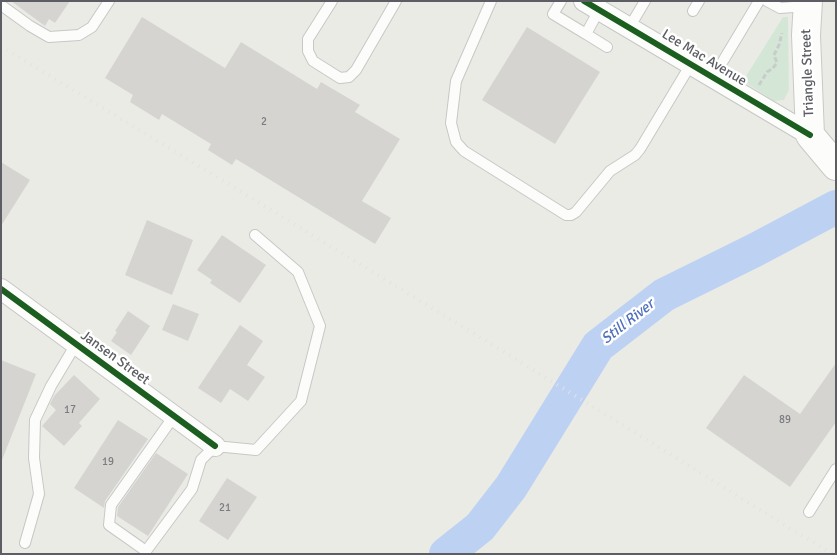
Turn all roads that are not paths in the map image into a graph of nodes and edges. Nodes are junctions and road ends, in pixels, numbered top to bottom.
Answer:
1 (109, 1) edge
2 (332, 1) edge
3 (396, 1) edge
4 (491, 1) edge
5 (561, 1) edge
6 (645, 1) edge
7 (699, 1) edge
8 (759, 1) edge
9 (767, 1) edge
10 (808, 4) edge
11 (1, 5) edge
12 (592, 6) edge
13 (693, 11) dead end
14 (629, 28) junction
15 (586, 34) junction
16 (607, 47) dead end
17 (723, 60) dead end
18 (691, 64) junction
19 (823, 151) edge
20 (256, 235) dead end
21 (1, 289) edge
22 (76, 344) junction
23 (174, 416) junction
24 (215, 446) junction
25 (836, 469) edge
26 (809, 512) dead end
27 (25, 543) dead end

1 - 11 lane
2 - 3 lane
4 - 18 lane
5 - 15 lane
6 - 14 lane
7 - 13 lane
8 - 17 lane
9 - 10 lane
10 - 19 street, Triangle Street
12 - 14 street, Lee Mac Avenue
12 - 15 lane
14 - 18 street, Lee Mac Avenue
15 - 16 lane
18 - 19 street, Lee Mac Avenue
20 - 24 lane
21 - 22 street, Jansen Street
22 - 23 street, Jansen Street
22 - 27 lane
23 - 24 street, Jansen Street
23 - 24 lane
25 - 26 lane

